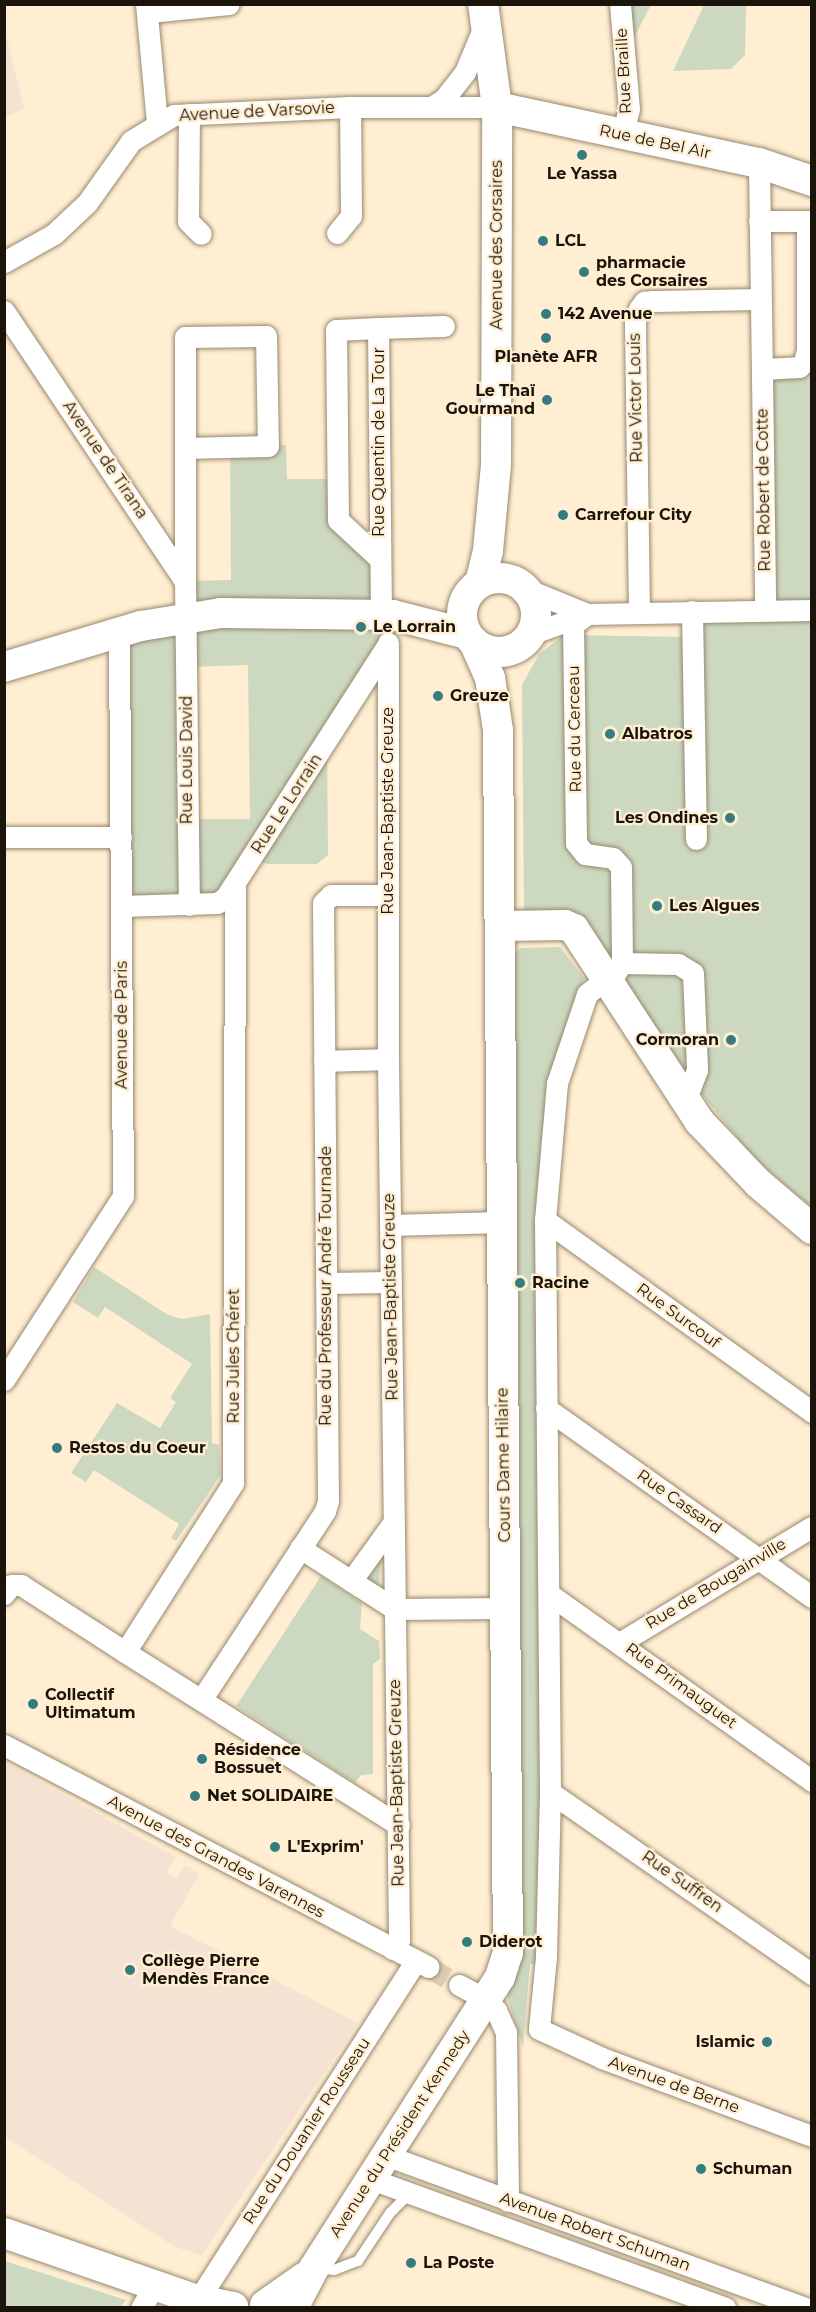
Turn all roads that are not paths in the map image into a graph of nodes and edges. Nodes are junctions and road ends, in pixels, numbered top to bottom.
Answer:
1 (229, 4) edge
2 (620, 4) edge
3 (147, 8) edge
4 (484, 14) edge
5 (433, 106) junction
6 (350, 107) junction
7 (497, 108) junction
8 (189, 114) junction
9 (157, 122) junction
10 (622, 136) junction
11 (759, 163) junction
12 (812, 181) edge
13 (759, 221) junction
14 (809, 221) edge
15 (337, 233) dead end
16 (201, 234) dead end
17 (4, 262) edge
18 (760, 299) junction
19 (4, 311) edge
20 (444, 326) dead end
21 (378, 328) junction
22 (763, 369) junction
23 (185, 448) junction
24 (496, 487) junction
25 (380, 559) junction
26 (185, 581) junction
27 (522, 586) junction
28 (474, 588) junction
29 (765, 610) junction
30 (812, 610) edge
31 (692, 611) junction
32 (639, 612) junction
33 (587, 614) junction
34 (186, 616) junction
35 (387, 624) junction
36 (119, 634) junction
37 (470, 638) junction
38 (526, 639) junction
39 (4, 667) edge
40 (498, 730) junction
41 (4, 837) edge
42 (121, 837) junction
43 (696, 839) dead end
44 (235, 884) junction
45 (388, 895) junction
46 (189, 905) junction
47 (121, 906) junction
48 (502, 926) junction
49 (612, 975) junction
50 (388, 1059) junction
51 (324, 1061) junction
52 (681, 1095) junction
53 (545, 1220) junction
54 (502, 1222) junction
55 (390, 1225) junction
56 (812, 1229) edge
57 (390, 1282) junction
58 (326, 1283) junction
59 (4, 1380) edge
60 (546, 1408) junction
61 (812, 1412) edge
62 (393, 1523) junction
63 (812, 1527) edge
64 (300, 1548) junction
65 (757, 1558) junction
66 (351, 1581) junction
67 (4, 1594) edge
68 (549, 1594) junction
69 (812, 1597) edge
70 (506, 1608) junction
71 (395, 1609) junction
72 (621, 1642) junction
73 (125, 1652) junction
74 (201, 1700) junction
75 (4, 1745) edge
76 (812, 1781) edge
77 (550, 1792) junction
78 (399, 1825) junction
79 (392, 1949) junction
80 (422, 1964) joint
81 (812, 1974) edge
82 (459, 1985) tunnel mouth
83 (485, 1999) junction
84 (812, 2136) edge
85 (378, 2167) junction
86 (410, 2193) junction
87 (508, 2201) junction
88 (4, 2234) edge
89 (314, 2268) junction
90 (148, 2296) edge
91 (218, 2305) edge
92 (276, 2307) edge
93 (725, 2307) edge
94 (805, 2307) edge

1 - 3 street
2 - 10 street, Rue Braille
3 - 9 street
4 - 5 street
4 - 7 street, Avenue des Corsaires
5 - 6 street, Avenue de Varsovie
5 - 7 street, Avenue de Varsovie
6 - 8 street, Avenue de Varsovie
6 - 15 street
7 - 10 street, Rue de Bel Air
7 - 24 street, Avenue des Corsaires
8 - 9 street, Avenue de Varsovie
8 - 16 street
9 - 17 street, Avenue de Varsovie
10 - 11 street, Rue de Bel Air
11 - 12 street, Rue de Bel Air
11 - 13 street, Rue Robert de Cotte
13 - 14 street
13 - 18 street, Rue Robert de Cotte
14 - 22 street
18 - 22 street, Rue Robert de Cotte
18 - 32 street, Rue Victor Louis
19 - 26 street, Avenue de Tirana
20 - 21 street
21 - 25 street, Rue Quentin de La Tour
21 - 25 street, Rue Quentin de La Tour
22 - 29 street, Rue Robert de Cotte
23 - 23 street
23 - 26 street
24 - 27 street, Avenue des Corsaires
24 - 28 street, Avenue des Corsaires
25 - 35 street, Rue Quentin de La Tour
26 - 34 street
27 - 28 street
27 - 33 street
27 - 38 street
28 - 35 street
28 - 37 street
29 - 30 street
29 - 31 street
31 - 32 street
31 - 43 street
32 - 33 street
33 - 38 street
33 - 49 street, Rue du Cerceau
34 - 35 street
34 - 36 street
34 - 46 street, Rue Louis David
35 - 37 street
35 - 44 street, Rue Le Lorrain
35 - 45 street, Rue Jean-Baptiste Greuze
36 - 39 street
36 - 42 street, Avenue de Paris
37 - 38 street
37 - 40 street
38 - 40 street
40 - 48 street
41 - 42 street
42 - 47 street, Avenue de Paris
44 - 46 street, Rue Le Lorrain
44 - 73 street, Rue Jules Chéret
45 - 50 street, Rue Jean-Baptiste Greuze
45 - 51 street, Rue du Professeur André Tournade
46 - 47 street, Rue Le Lorrain
47 - 59 street, Avenue de Paris
48 - 49 street
48 - 54 street, Cours Dame Hilaire
49 - 52 street
49 - 52 street
49 - 53 street
50 - 51 street
50 - 55 street, Rue Jean-Baptiste Greuze
51 - 58 street, Rue du Professeur André Tournade
52 - 56 street
53 - 60 street
53 - 61 street, Rue Surcouf
54 - 55 street
54 - 70 street, Cours Dame Hilaire
55 - 57 street, Rue Jean-Baptiste Greuze
57 - 58 street
57 - 62 street, Rue Jean-Baptiste Greuze
58 - 64 street, Rue du Professeur André Tournade
60 - 65 street, Rue Cassard
60 - 68 street
62 - 66 street
62 - 71 street, Rue Jean-Baptiste Greuze
63 - 65 street, Rue de Bougainville
64 - 66 street
64 - 74 street, Rue du Professeur André Tournade
65 - 69 street, Rue Cassard
65 - 72 street, Rue de Bougainville
66 - 71 street
67 - 73 street
68 - 72 street, Rue Primauguet
68 - 77 street
70 - 71 street
70 - 83 street, Cours Dame Hilaire
71 - 78 street, Rue Jean-Baptiste Greuze
72 - 76 street, Rue Primauguet
73 - 74 street
74 - 78 street
75 - 79 street, Avenue des Grandes Varennes
77 - 81 street, Rue Suffren
77 - 84 street, Avenue de Berne
78 - 79 street, Rue Jean-Baptiste Greuze
79 - 80 street, Avenue des Grandes Varennes
80 - 91 street, Rue du Douanier Rousseau
82 - 83 street
83 - 85 street, Avenue du Président Kennedy
83 - 87 street
85 - 86 street, Avenue Robert Schuman
85 - 87 street, Avenue Robert Schuman
85 - 89 street, Avenue du Président Kennedy
86 - 89 lane
86 - 93 street, Avenue Robert Schuman
87 - 94 street, Avenue Robert Schuman
88 - 90 street
89 - 92 street, Avenue du Président Kennedy
90 - 91 street
91 - 92 street

